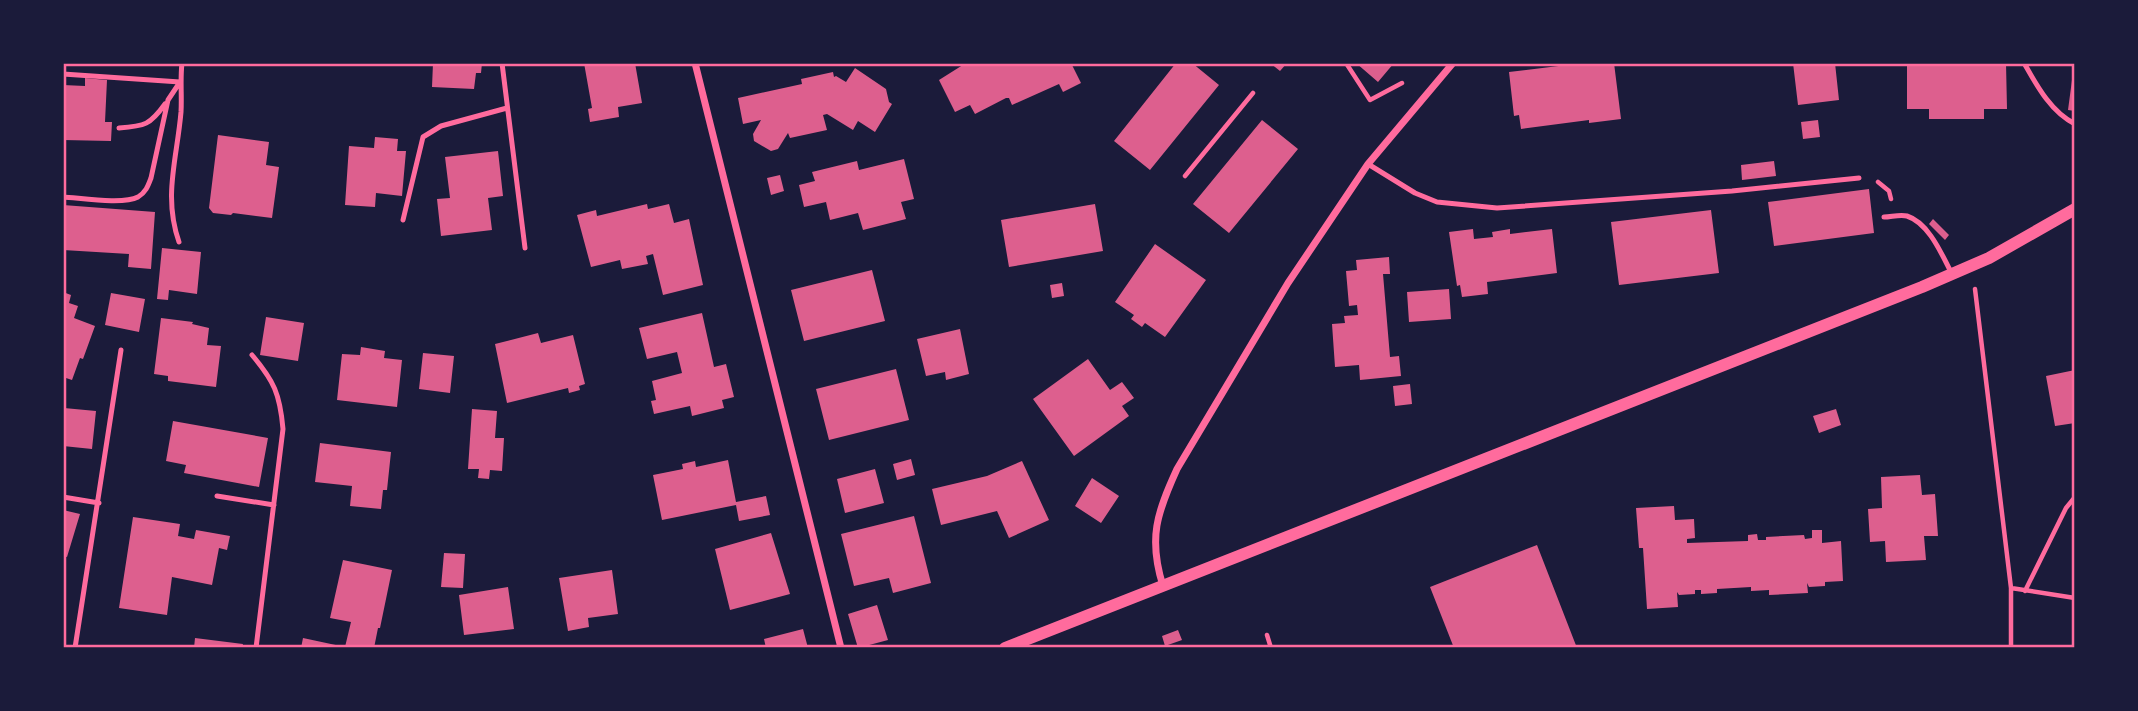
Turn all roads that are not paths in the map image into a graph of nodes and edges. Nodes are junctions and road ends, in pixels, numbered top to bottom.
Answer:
1 (182, 63) edge
2 (502, 63) edge
3 (695, 63) edge
4 (1453, 63) edge
5 (2024, 63) edge
6 (63, 74) edge
7 (180, 82) junction
8 (168, 100) junction
9 (508, 108) junction
10 (2075, 124) edge
11 (119, 128) dead end
12 (1368, 164) junction
13 (1859, 178) dead end
14 (63, 197) edge
15 (2075, 209) edge
16 (1884, 217) dead end
17 (403, 220) dead end
18 (180, 243) dead end
19 (524, 248) dead end
20 (1952, 274) junction
21 (121, 350) dead end
22 (252, 355) dead end
23 (217, 496) dead end
24 (63, 498) edge
25 (99, 503) junction
26 (274, 505) junction
27 (1163, 586) junction
28 (75, 648) edge
29 (256, 648) edge
30 (841, 648) edge
31 (1005, 648) edge

1 - 7 lane
2 - 9 lane
3 - 30 street
4 - 12 street
5 - 10 lane
6 - 7 lane
7 - 8 lane
7 - 18 lane
8 - 11 lane
8 - 14 lane
9 - 17 lane
9 - 19 lane
12 - 13 lane
12 - 27 street
15 - 20 street
16 - 20 lane
20 - 27 street
21 - 25 lane
22 - 26 lane
23 - 26 lane
24 - 25 lane
25 - 28 lane
26 - 29 lane
27 - 31 street

